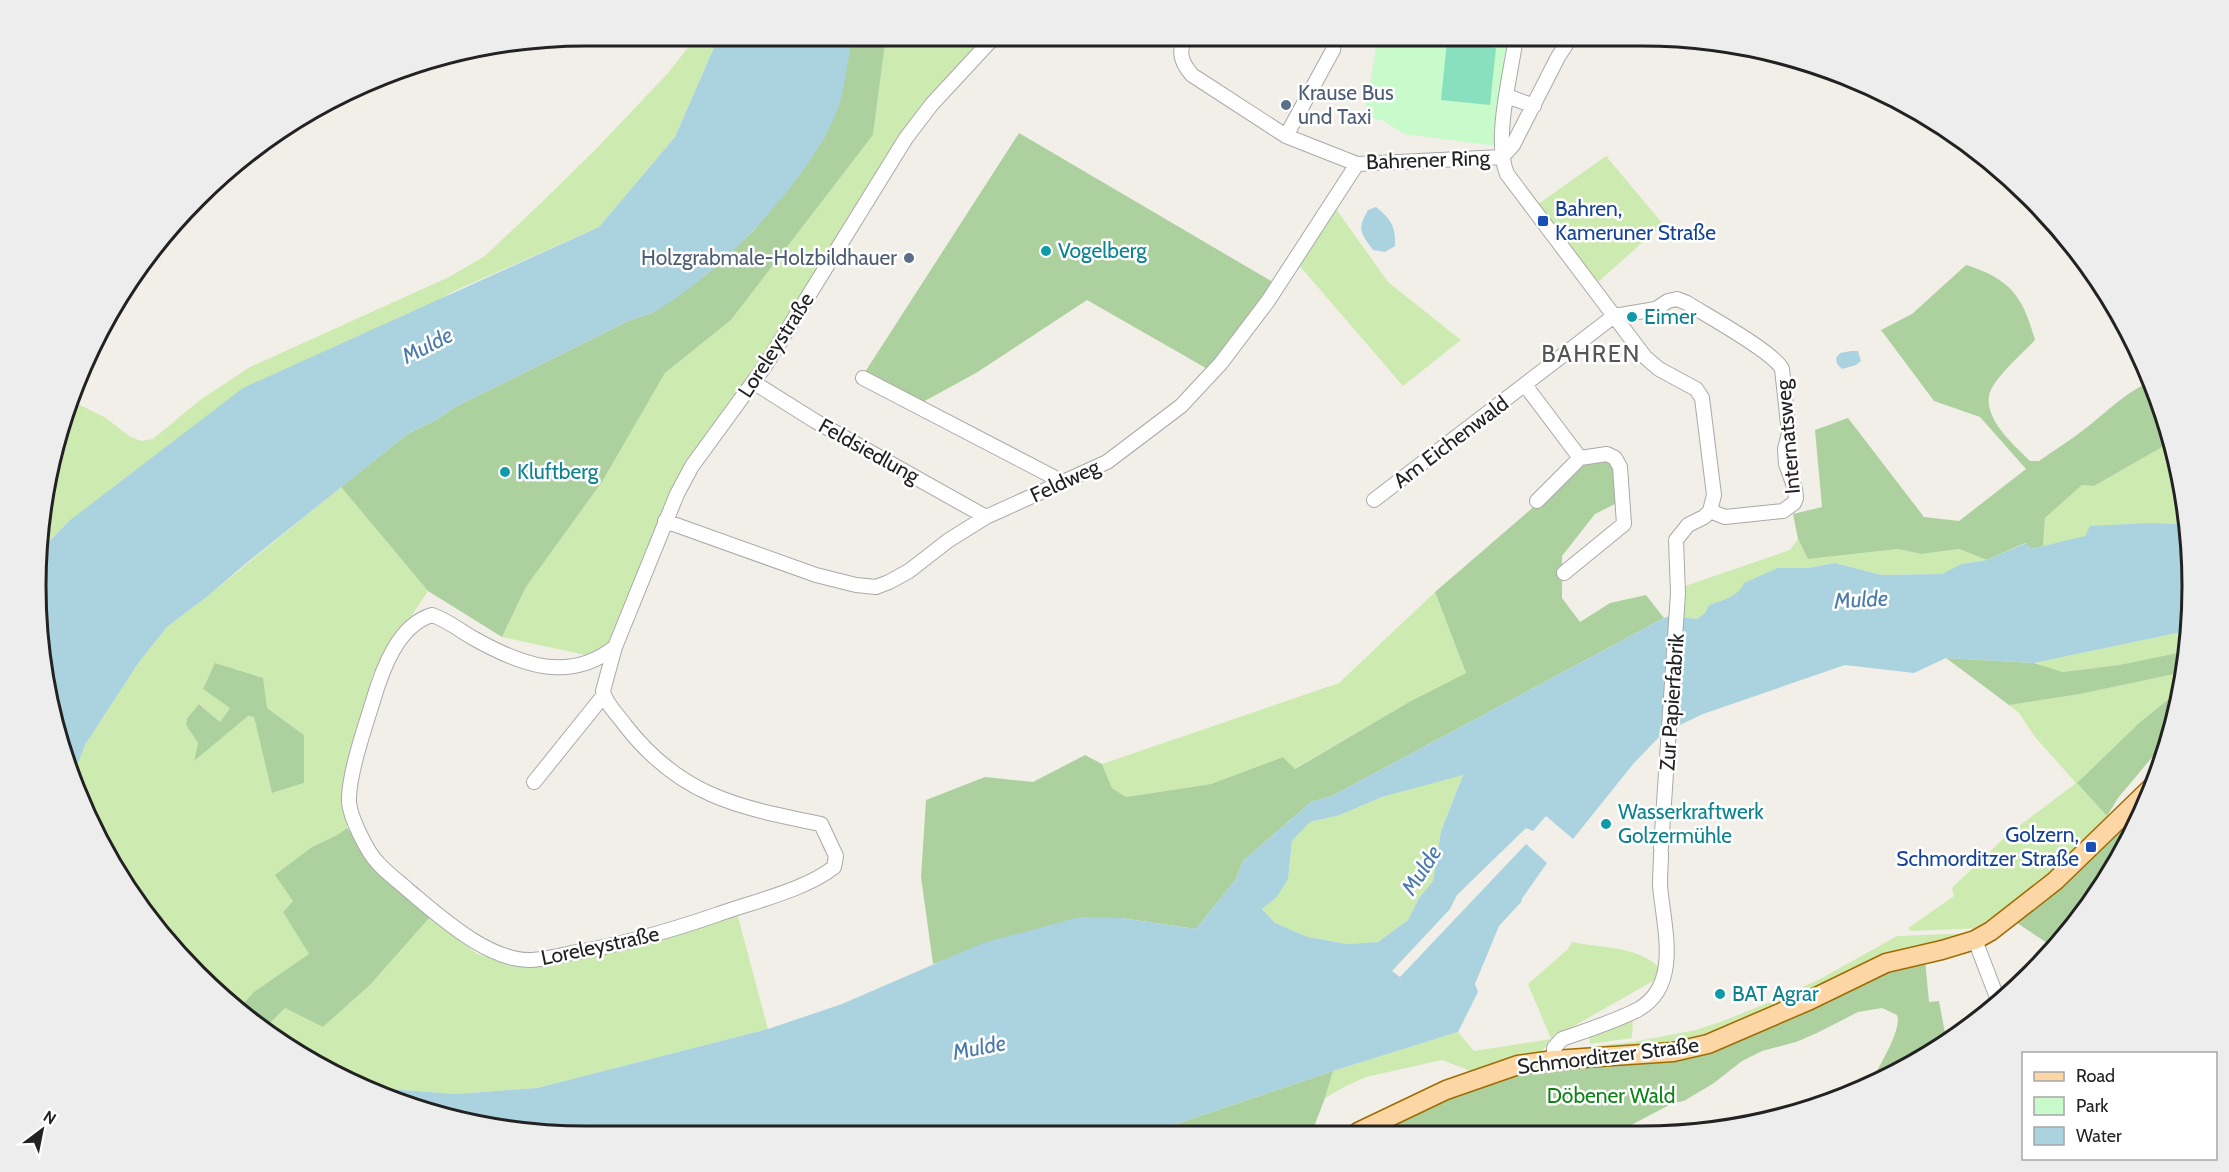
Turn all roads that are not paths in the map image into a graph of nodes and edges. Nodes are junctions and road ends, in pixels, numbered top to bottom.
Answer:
1 (986, 46) edge
2 (1182, 46) edge
3 (1334, 46) edge
4 (1515, 46) edge
5 (1565, 46) edge
6 (1507, 96) junction
7 (1534, 106) junction
8 (1287, 136) junction
9 (1502, 157) junction
10 (1357, 164) junction
11 (1614, 316) junction
12 (863, 378) dead end
13 (753, 382) junction
14 (1527, 383) junction
15 (1580, 458) junction
16 (1063, 482) junction
17 (1374, 500) dead end
18 (1537, 501) dead end
19 (1710, 511) junction
20 (986, 518) junction
21 (665, 521) junction
22 (1564, 573) dead end
23 (615, 646) junction
24 (604, 695) junction
25 (534, 782) dead end
26 (2138, 800) edge
27 (1975, 940) junction
28 (1996, 994) edge
29 (1554, 1060) junction
30 (1371, 1126) edge

1 - 13 street, Loreleystraße
2 - 8 street, Bahrener Ring
3 - 8 street
4 - 6 street
5 - 7 street
6 - 7 street
6 - 9 street
7 - 9 street
8 - 10 street, Bahrener Ring
9 - 10 street, Bahrener Ring
9 - 11 street
10 - 16 street, Feldweg
11 - 14 street, Am Eichenwald
11 - 19 street
11 - 19 street, Internatsweg
12 - 16 street
13 - 20 street, Feldsiedlung
13 - 21 street, Loreleystraße
14 - 15 street, Am Eichenwald
14 - 17 street, Am Eichenwald
15 - 18 street
15 - 22 street
16 - 20 street, Feldweg
19 - 29 street, Zur Papierfabrik
20 - 21 street, Feldweg
21 - 23 street, Loreleystraße
23 - 24 street, Loreleystraße
23 - 24 street, Loreleystraße
24 - 25 street, Loreleystraße
26 - 27 main road, Schmorditzer Straße
27 - 28 street
27 - 29 main road, Schmorditzer Straße
29 - 30 main road, Schmorditzer Straße

